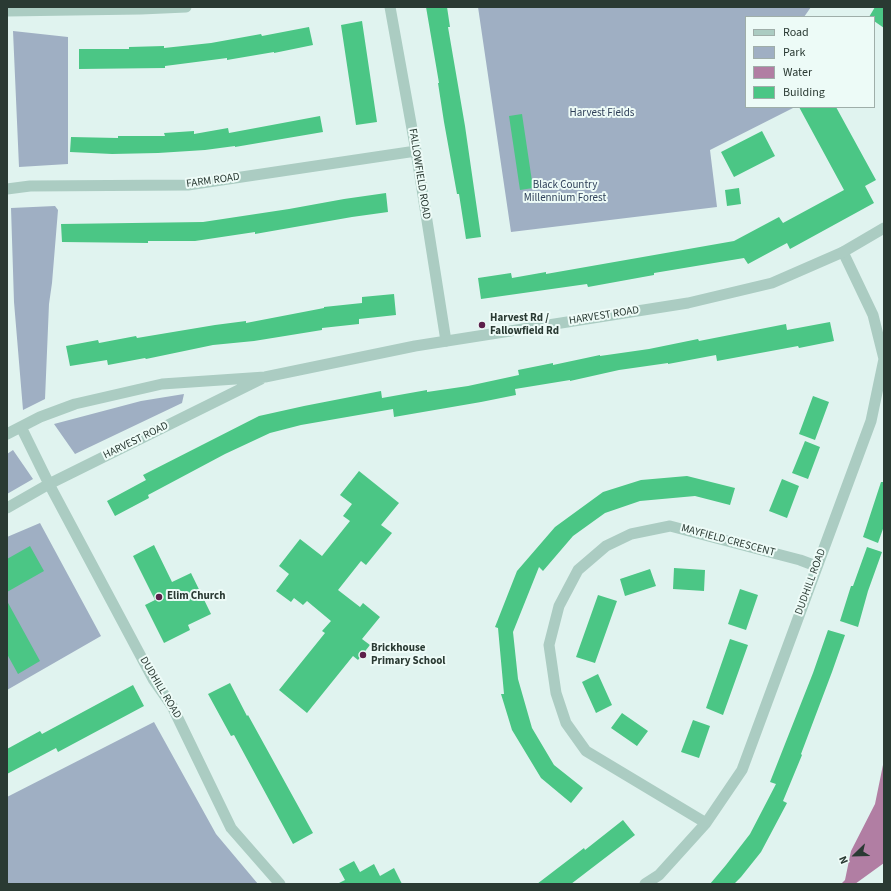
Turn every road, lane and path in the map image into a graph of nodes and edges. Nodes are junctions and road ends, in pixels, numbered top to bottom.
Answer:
1 (186, 7) edge
2 (390, 7) edge
3 (7, 11) edge
4 (416, 151) junction
5 (7, 188) edge
6 (884, 228) edge
7 (843, 252) junction
8 (446, 341) junction
9 (265, 377) junction
10 (21, 427) junction
11 (7, 434) edge
12 (49, 484) junction
13 (7, 508) edge
14 (816, 566) junction
15 (706, 823) junction
16 (280, 884) edge
17 (645, 884) edge

1 - 3 street
2 - 4 street, FALLOWFIELD ROAD
4 - 5 street, FARM ROAD
4 - 8 street, FALLOWFIELD ROAD
6 - 7 street, HARVEST ROAD
7 - 8 street, HARVEST ROAD
7 - 14 street, DUDHILL ROAD
8 - 9 street, HARVEST ROAD
9 - 10 street, HARVEST ROAD
9 - 12 street, HARVEST ROAD
10 - 11 street, HARVEST ROAD
10 - 12 street, DUDHILL ROAD
12 - 13 street, HARVEST ROAD
12 - 16 street, DUDHILL ROAD
14 - 15 street, DUDHILL ROAD
14 - 15 street, MAYFIELD CRESCENT
15 - 17 street, DUDHILL ROAD

